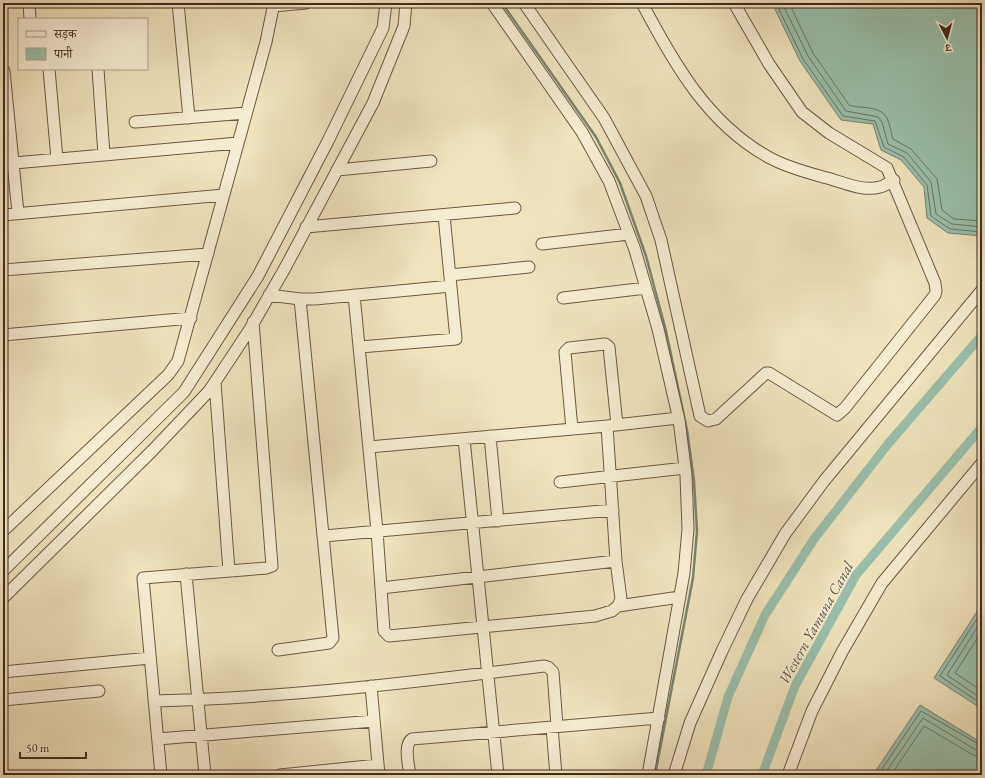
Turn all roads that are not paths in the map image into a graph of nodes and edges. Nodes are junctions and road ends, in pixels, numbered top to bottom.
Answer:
1 (29, 3) edge
2 (178, 3) edge
3 (306, 3) edge
4 (386, 3) edge
5 (406, 3) edge
6 (492, 3) edge
7 (524, 3) edge
8 (642, 3) edge
9 (734, 3) edge
10 (273, 5) edge
11 (30, 18) edge
12 (49, 70) edge
13 (98, 70) edge
14 (4, 71) dead end
15 (246, 113) junction
16 (189, 118) junction
17 (135, 122) dead end
18 (238, 143) junction
19 (104, 155) junction
20 (57, 159) junction
21 (431, 161) dead end
22 (9, 164) edge
23 (337, 170) junction
24 (894, 180) junction
25 (224, 195) junction
26 (515, 208) dead end
27 (18, 213) junction
28 (3, 215) edge
29 (444, 215) junction
30 (306, 227) junction
31 (629, 234) junction
32 (542, 244) dead end
33 (208, 254) junction
34 (529, 267) dead end
35 (3, 270) edge
36 (450, 275) junction
37 (451, 286) junction
38 (646, 288) junction
39 (982, 290) edge
40 (269, 295) junction
41 (354, 295) junction
42 (563, 298) dead end
43 (300, 300) junction
44 (191, 318) junction
45 (253, 322) junction
46 (3, 334) edge
47 (360, 348) junction
48 (215, 382) junction
49 (678, 418) junction
50 (612, 425) junction
51 (572, 429) junction
52 (490, 436) junction
53 (464, 439) junction
54 (369, 447) junction
55 (982, 463) edge
56 (685, 468) junction
57 (610, 477) junction
58 (560, 482) dead end
59 (613, 510) junction
60 (498, 521) junction
61 (474, 523) junction
62 (3, 531) edge
63 (377, 531) junction
64 (324, 536) junction
65 (616, 561) junction
66 (7, 567) edge
67 (229, 571) junction
68 (186, 574) junction
69 (478, 577) junction
70 (23, 579) junction
71 (381, 588) junction
72 (680, 596) junction
73 (3, 598) edge
74 (618, 606) junction
75 (483, 628) junction
76 (278, 650) dead end
77 (150, 658) junction
78 (3, 672) edge
79 (488, 673) junction
80 (371, 686) junction
81 (99, 692) dead end
82 (3, 700) edge
83 (199, 700) junction
84 (154, 702) junction
85 (659, 718) junction
86 (374, 721) junction
87 (554, 727) junction
88 (494, 733) junction
89 (202, 736) junction
90 (158, 739) junction
91 (378, 770) edge
92 (161, 775) edge
93 (205, 775) edge
94 (280, 775) edge
95 (410, 775) edge
96 (498, 775) edge
97 (556, 775) edge
98 (648, 775) edge
99 (674, 775) edge
100 (788, 775) edge

1 - 11 street
2 - 16 street
3 - 10 street
4 - 66 street
5 - 23 street
6 - 31 street
7 - 24 street
8 - 24 street
9 - 24 street
10 - 15 street
12 - 20 street
13 - 19 street
14 - 22 street
15 - 16 street
15 - 18 street
16 - 17 street
18 - 19 street
18 - 25 street
19 - 20 street
20 - 22 street
21 - 23 street
22 - 27 street
23 - 30 street
25 - 27 street
25 - 33 street
26 - 29 street
27 - 28 street
29 - 30 street
29 - 36 street
30 - 40 street
31 - 32 street
31 - 38 street
33 - 35 street
33 - 44 street
34 - 36 street
36 - 37 street
37 - 41 street
37 - 47 street
38 - 42 street
38 - 49 street
39 - 99 street
40 - 43 street
40 - 45 street
41 - 43 street
41 - 47 street
43 - 64 street
44 - 46 street
44 - 62 street
45 - 48 street
45 - 67 street
47 - 54 street
48 - 67 street
48 - 70 street
49 - 50 street
49 - 56 street
50 - 51 street
50 - 51 street
50 - 57 street
51 - 52 street
52 - 53 street
52 - 60 street
53 - 54 street
53 - 61 street
54 - 63 street
55 - 100 street
56 - 57 street
56 - 72 street
57 - 58 street
57 - 59 street
59 - 60 street
59 - 65 street
60 - 61 street
61 - 63 street
61 - 69 street
63 - 64 street
63 - 71 street
64 - 76 street
65 - 69 street
65 - 74 street
66 - 70 street
67 - 68 street
68 - 77 street
68 - 83 street
69 - 71 street
69 - 75 street
70 - 73 street
71 - 75 street
72 - 74 street
72 - 85 street
74 - 75 street
75 - 79 street
77 - 78 street
77 - 84 street
79 - 80 street
79 - 87 street
79 - 88 street
80 - 83 street
80 - 86 street
81 - 82 street
83 - 84 street
83 - 89 street
84 - 90 street
85 - 87 street
85 - 98 street
86 - 89 street
86 - 91 street
87 - 88 street
87 - 97 street
88 - 95 street
88 - 96 street
89 - 90 street
89 - 93 street
90 - 92 street
91 - 94 street

